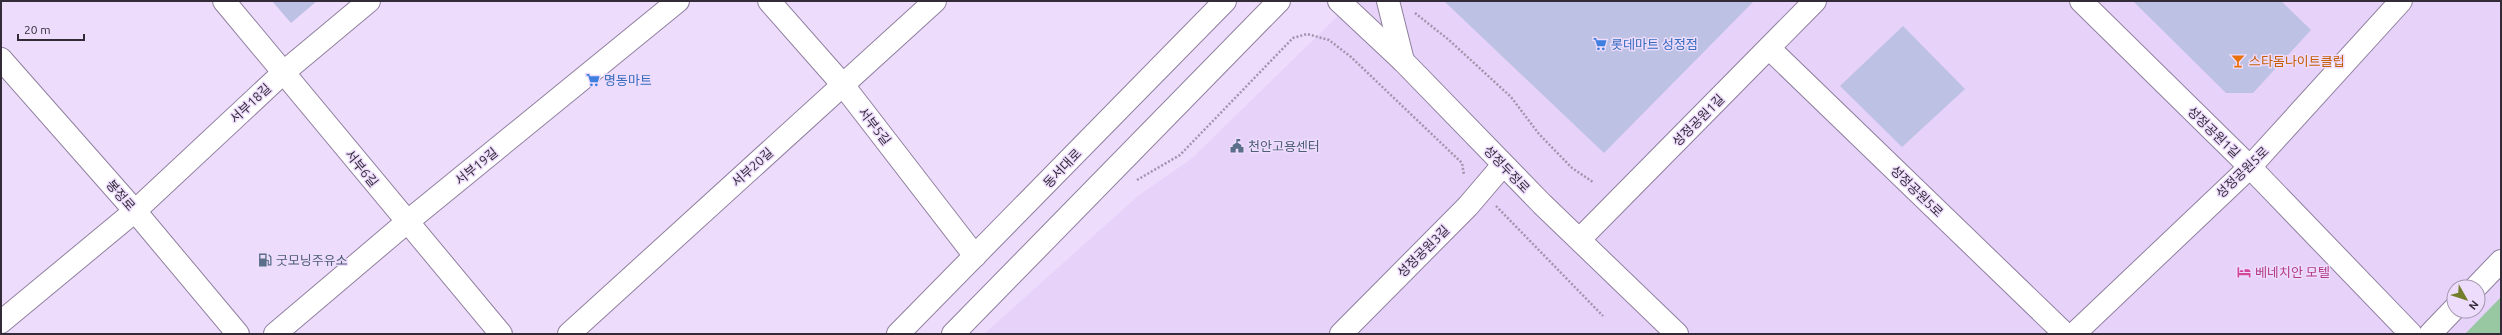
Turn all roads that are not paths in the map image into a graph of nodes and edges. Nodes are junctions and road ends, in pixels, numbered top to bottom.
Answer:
1 (224, 1) edge
2 (370, 1) edge
3 (678, 1) edge
4 (769, 1) edge
5 (936, 1) edge
6 (1225, 1) edge
7 (1279, 1) edge
8 (1339, 1) edge
9 (1388, 1) edge
10 (1815, 1) edge
11 (2081, 1) edge
12 (2401, 1) edge
13 (1769, 48) junction
14 (1, 58) edge
15 (1403, 61) junction
16 (284, 72) junction
17 (843, 85) junction
18 (1503, 164) junction
19 (2250, 167) junction
20 (135, 211) junction
21 (407, 222) junction
22 (1580, 239) junction
23 (975, 256) junction
24 (2501, 261) edge
25 (2484, 279) edge
26 (2446, 317) edge
27 (1, 322) edge
28 (238, 334) edge
29 (275, 334) edge
30 (501, 334) edge
31 (569, 334) edge
32 (898, 334) edge
33 (953, 334) edge
34 (1341, 334) edge
35 (1677, 334) edge
36 (2065, 334) edge
37 (2074, 334) edge
38 (2411, 334) edge
39 (2430, 334) edge

1 - 16 street, 서부6길
2 - 16 street, 서부18길
3 - 21 street, 서부19길
4 - 17 street, 서부5길
5 - 17 street, 서부20길
6 - 23 street, 동서대로
7 - 33 street
8 - 15 street, 성정두정로
9 - 15 street
10 - 13 street, 성정공원1길
11 - 19 street, 성정공원1길
12 - 19 street, 성정공원5로
13 - 22 street, 성정공원1길
13 - 36 street, 성정공원5로
14 - 20 street, 봉정로
15 - 18 street, 성정두정로
16 - 20 street, 서부18길
16 - 21 street, 서부6길
17 - 23 street, 서부5길
17 - 31 street, 서부20길
18 - 22 street, 성정두정로
18 - 34 street, 성정공원3길
19 - 37 street, 성정공원5로
19 - 38 street, 성정공원1길
20 - 27 street, 서부18길
20 - 28 street, 봉정로
21 - 29 street, 서부19길
21 - 30 street, 서부6길
22 - 35 street, 성정두정로
23 - 32 street, 동서대로
24 - 25 street
26 - 39 street

